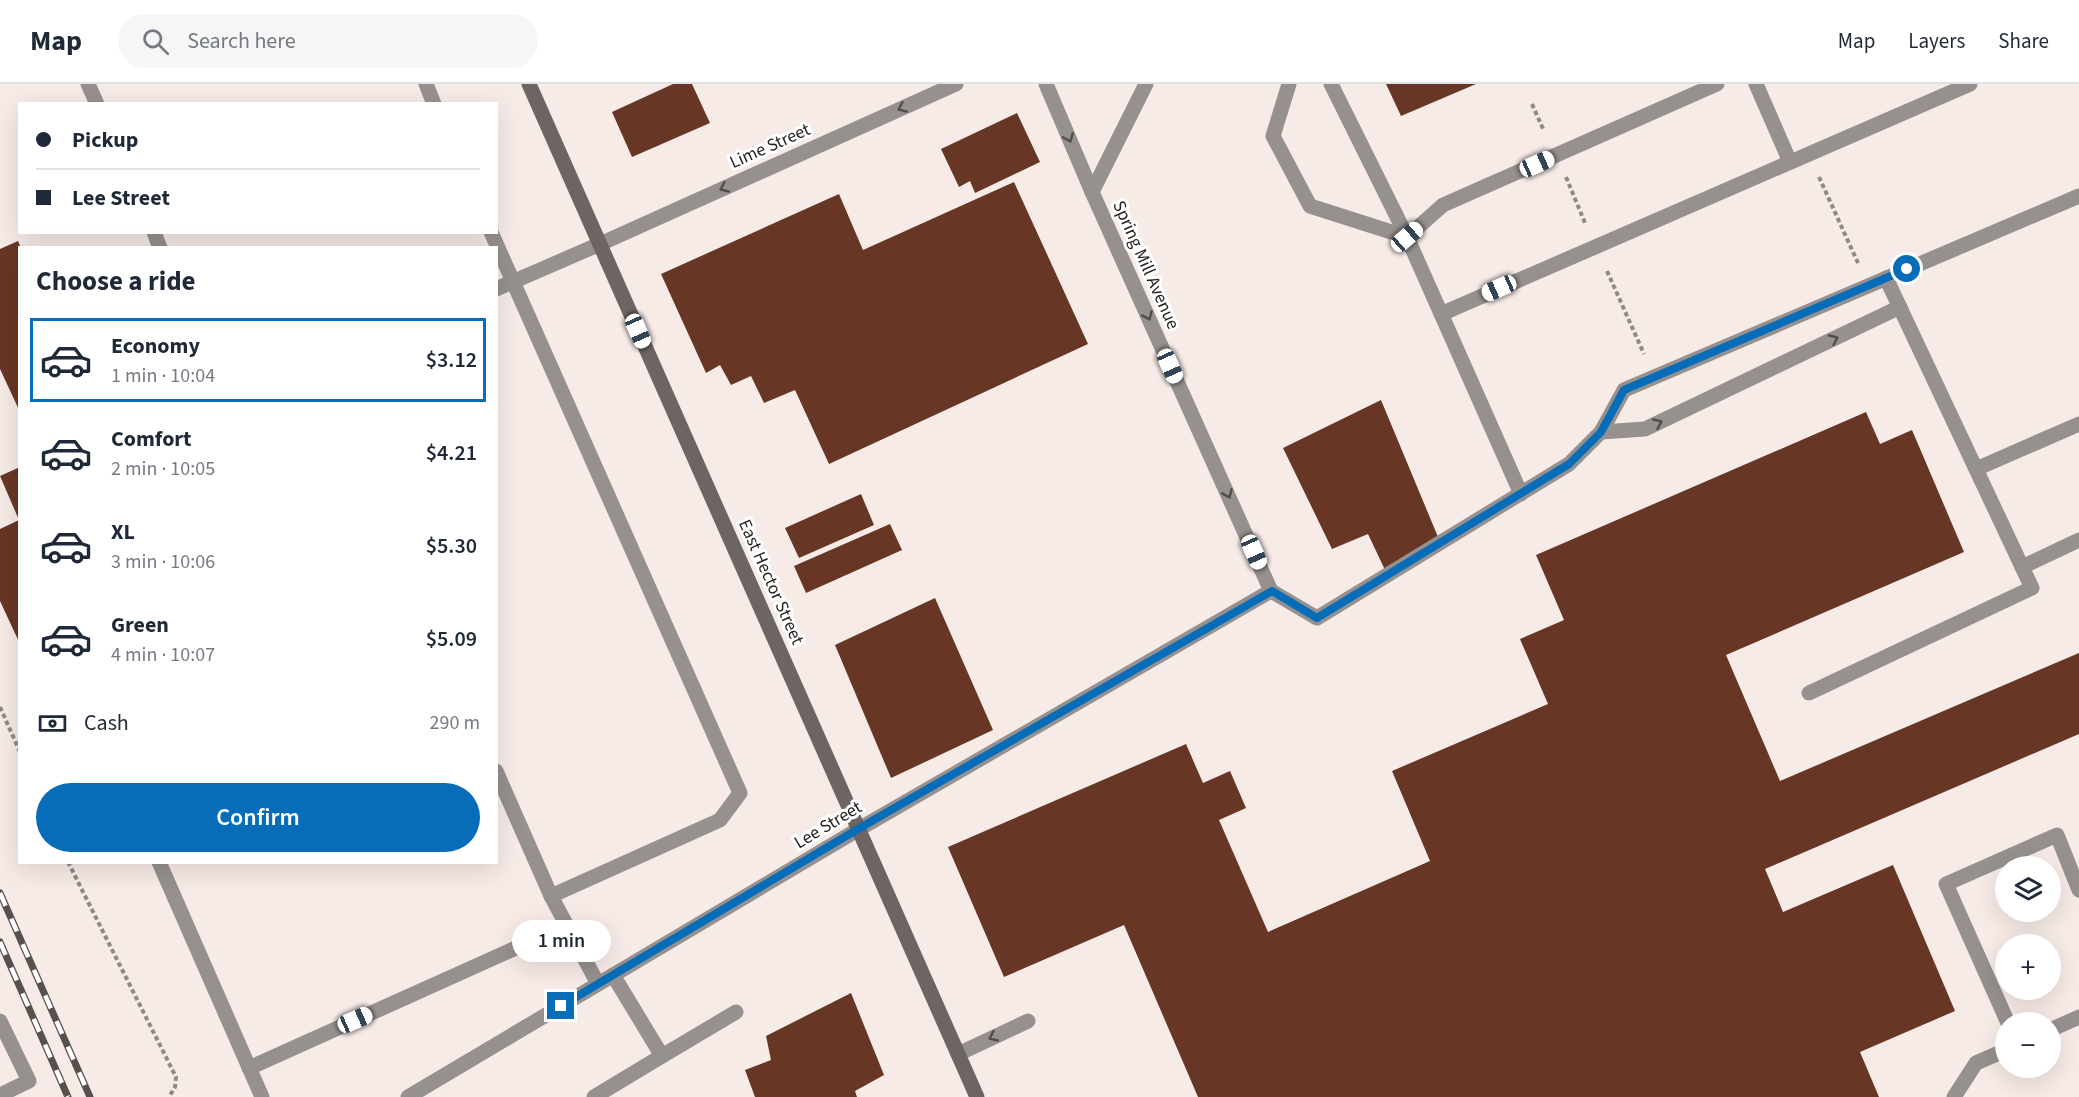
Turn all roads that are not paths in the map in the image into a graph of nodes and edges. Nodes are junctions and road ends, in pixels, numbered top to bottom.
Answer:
1 (88, 84) edge
2 (426, 84) edge
3 (529, 84) edge
4 (956, 84) edge
5 (1047, 84) edge
6 (1146, 84) edge
7 (1289, 84) edge
8 (1331, 84) edge
9 (1717, 84) edge
10 (1756, 84) edge
11 (1970, 84) edge
12 (96, 102) edge
13 (433, 102) edge
14 (1790, 162) junction
15 (1092, 192) junction
16 (2079, 196) edge
17 (1407, 237) junction
18 (600, 244) junction
19 (498, 248) edge
20 (1886, 278) junction
21 (513, 282) junction
22 (498, 288) edge
23 (1900, 307) junction
24 (1441, 314) junction
25 (2079, 424) edge
26 (1601, 432) junction
27 (1976, 469) junction
28 (1521, 494) junction
29 (2079, 540) edge
30 (2022, 567) junction
31 (1272, 591) junction
32 (1809, 693) dead end
33 (498, 775) edge
34 (858, 829) junction
35 (160, 864) edge
36 (2079, 890) edge
37 (552, 896) junction
38 (567, 925) junction
39 (613, 975) junction
40 (598, 984) junction
41 (736, 1012) dead end
42 (2003, 1012) edge
43 (2079, 1017) edge
44 (0, 1021) edge
45 (1028, 1021) dead end
46 (2061, 1025) edge
47 (958, 1054) junction
48 (1995, 1055) edge
49 (662, 1056) junction
50 (249, 1068) junction
51 (0, 1095) edge
52 (262, 1097) edge
53 (408, 1097) edge
54 (594, 1097) edge
55 (977, 1097) edge
56 (1954, 1097) edge

1 - 12 street
2 - 13 street
3 - 18 main road, East Hector Street
4 -> 18 street, Lime Street
5 -> 15 street, Spring Mill Avenue
6 - 15 street
7 - 17 street
8 - 17 street
9 - 17 street
10 - 14 street
11 - 14 street
14 - 24 street
15 -> 31 street, Spring Mill Avenue
16 - 20 street
17 - 24 street
18 - 21 street, Lime Street
18 - 34 main road, East Hector Street
19 - 21 street
20 - 23 street
20 - 26 street
21 - 22 street, Lime Street
21 - 37 street
26 -> 23 street
23 - 27 street
24 - 28 street
25 - 27 street
26 - 28 street
27 - 30 street
28 - 31 street
29 - 30 street
30 - 32 street
31 - 34 street, Lee Street
33 - 37 street
34 - 39 street, Lee Street
34 - 47 main road, East Hector Street
35 - 50 street
36 - 42 street
37 - 38 street
38 - 40 street
38 - 50 street
39 - 40 street, Lee Street
39 - 49 street
40 - 53 street, Lee Street
41 - 49 street
43 - 46 street
44 - 51 street
45 -> 47 street
47 - 55 main road, East Hector Street
48 - 56 street
49 - 54 street
50 - 52 street

